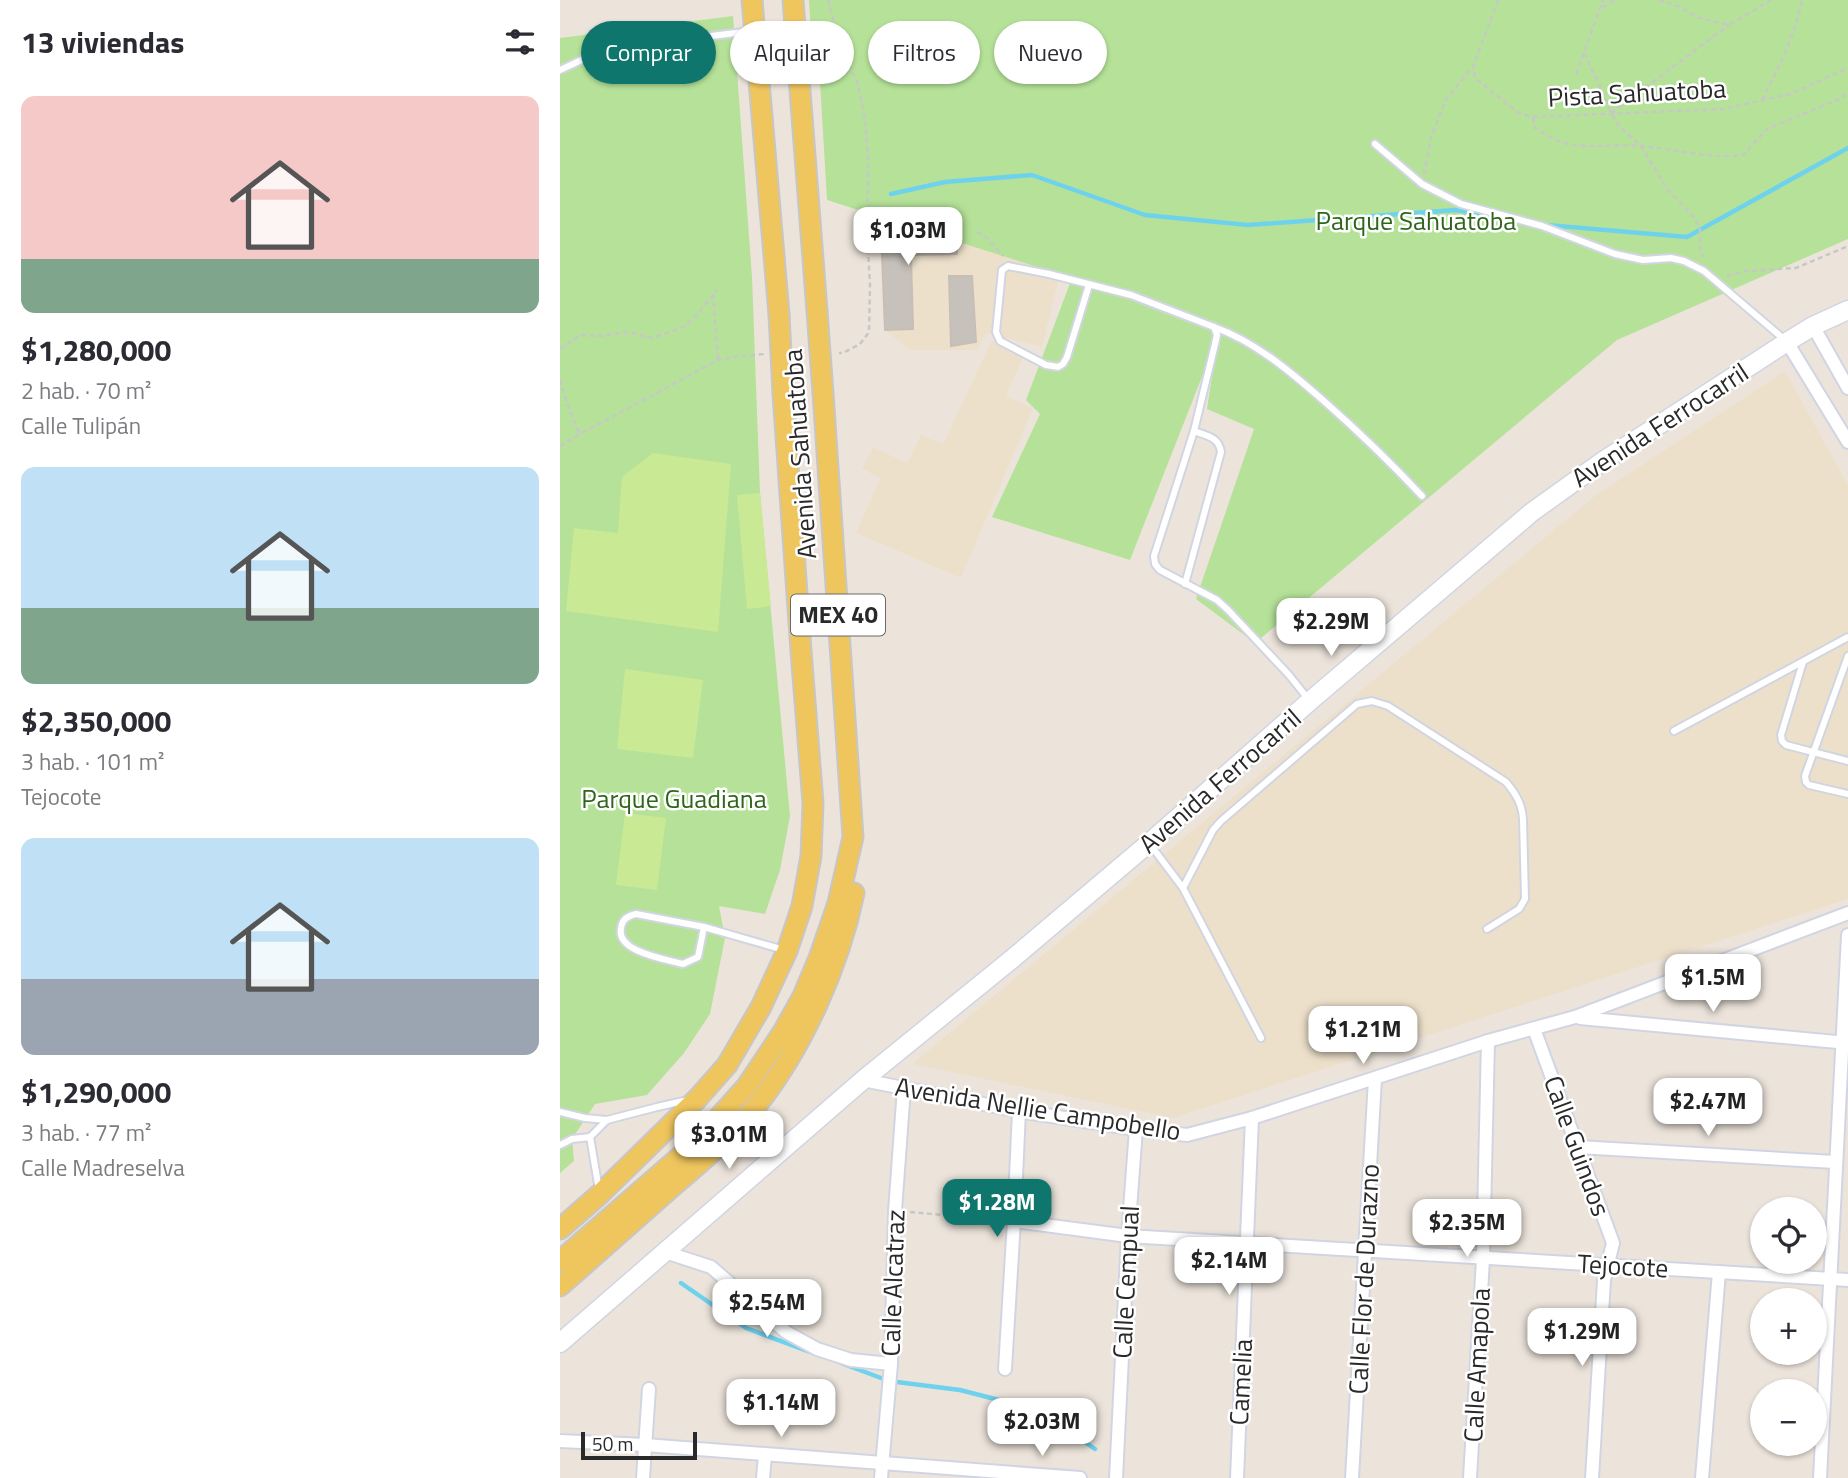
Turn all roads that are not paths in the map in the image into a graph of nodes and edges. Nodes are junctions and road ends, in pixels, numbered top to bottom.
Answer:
1 (752, 0) edge
2 (793, 0) edge
3 (753, 21) edge
4 (730, 33) edge
5 (560, 70) edge
6 (759, 84) edge
7 (1375, 144) dead end
8 (1089, 285) junction
9 (1848, 310) edge
10 (1814, 326) junction
11 (1214, 327) junction
12 (1787, 342) junction
13 (1848, 388) edge
14 (1195, 431) junction
15 (1848, 442) edge
16 (1422, 496) dead end
17 (1185, 583) junction
18 (1848, 637) edge
19 (1848, 656) edge
20 (1803, 662) junction
21 (1310, 701) junction
22 (1674, 732) dead end
23 (1813, 752) junction
24 (1848, 761) edge
25 (1848, 794) edge
26 (853, 837) junction
27 (1149, 843) junction
28 (1184, 888) junction
29 (1848, 913) edge
30 (704, 927) junction
31 (1488, 929) dead end
32 (1848, 935) edge
33 (787, 951) junction
34 (1575, 1017) junction
35 (1534, 1029) junction
36 (1261, 1038) dead end
37 (1488, 1041) junction
38 (1845, 1043) edge
39 (1375, 1079) junction
40 (863, 1080) junction
41 (904, 1088) junction
42 (697, 1098) junction
43 (1019, 1111) junction
44 (560, 1112) edge
45 (1252, 1118) junction
46 (607, 1120) junction
47 (1136, 1129) junction
48 (590, 1136) junction
49 (560, 1145) edge
50 (1578, 1147) junction
51 (1835, 1161) junction
52 (600, 1194) junction
53 (1014, 1221) junction
54 (563, 1224) edge
55 (1128, 1236) junction
56 (1248, 1244) junction
57 (1366, 1251) junction
58 (665, 1252) junction
59 (1483, 1259) junction
60 (560, 1261) edge
61 (1608, 1264) junction
62 (1719, 1272) junction
63 (1831, 1279) junction
64 (1848, 1280) edge
65 (560, 1286) edge
66 (560, 1343) edge
67 (891, 1364) junction
68 (1005, 1369) dead end
69 (649, 1389) dead end
70 (560, 1441) edge
71 (645, 1445) junction
72 (765, 1455) junction
73 (882, 1464) junction
74 (1000, 1475) edge
75 (643, 1478) edge
76 (764, 1478) edge
77 (881, 1478) edge
78 (1080, 1478) edge
79 (1116, 1478) edge
80 (1237, 1478) edge
81 (1352, 1478) edge
82 (1470, 1478) edge
83 (1592, 1478) edge
84 (1702, 1478) edge
85 (1820, 1478) edge

1 - 3 main road, Avenida Sahuatoba / MEX 40
2 - 26 main road, Avenida Sahuatoba / MEX 40, bridge
4 - 5 lane
6 - 33 main road, Avenida Sahuatoba / MEX 40, bridge
7 - 12 lane
8 - 8 lane
8 - 11 lane
9 - 10 street, Avenida Ferrocarril
10 - 12 street, Avenida Ferrocarril
10 - 13 street
11 - 14 lane
11 - 16 lane
12 - 15 street
12 - 21 street, Avenida Ferrocarril
14 - 17 lane
14 - 17 lane
17 - 21 lane
18 - 20 lane
19 - 23 lane
20 - 22 lane
20 - 23 lane
21 - 27 street, Avenida Ferrocarril
23 - 24 lane
23 - 25 lane
26 - 60 main road, Avenida Sahuatoba / MEX 40
26 - 65 main road
27 - 28 lane
27 - 40 street, Avenida Ferrocarril
28 - 31 lane
28 - 36 lane
29 - 34 street, Avenida Nellie Campobello
30 - 30 lane
30 - 33 lane
32 - 38 street
33 - 42 main road, Avenida Sahuatoba / MEX 40
34 - 35 street, Avenida Nellie Campobello
34 - 38 street
35 - 37 street, Avenida Nellie Campobello
35 - 50 street, Calle Guindos
37 - 39 street, Avenida Nellie Campobello
37 - 59 street, Calle Amapola
38 - 51 street
39 - 45 street, Avenida Nellie Campobello
39 - 57 street, Calle Flor de Durazno
40 - 41 street, Avenida Nellie Campobello
40 - 58 street, Avenida Ferrocarril
41 - 43 street, Avenida Nellie Campobello
41 - 67 street, Calle Alcatraz
42 - 46 lane
42 - 52 main road, Avenida Sahuatoba / MEX 40
43 - 47 street, Avenida Nellie Campobello
43 - 53 street
44 - 46 lane
45 - 47 street, Avenida Nellie Campobello
45 - 56 street, Camelia
46 - 48 lane
47 - 55 street, Calle Cempual
48 - 49 lane
48 - 52 lane
50 - 51 street
50 - 61 street, Calle Guindos
51 - 63 street
52 - 54 main road, Avenida Sahuatoba / MEX 40
53 - 55 street, Tejocote
53 - 68 street
55 - 56 street, Tejocote
55 - 79 street, Calle Cempual
56 - 57 street, Tejocote
56 - 80 street, Camelia
57 - 59 street, Tejocote
57 - 81 street, Calle Flor de Durazno
58 - 66 street, Avenida Ferrocarril
58 - 67 street
59 - 61 street, Tejocote
59 - 82 street, Calle Amapola
61 - 62 street, Tejocote
61 - 83 street, Calle Guindos
62 - 63 street, Tejocote
62 - 84 street
63 - 64 street, Tejocote
63 - 85 street
67 - 73 street, Calle Alcatraz
69 - 71 street
70 - 71 street
71 - 72 street
71 - 75 street
72 - 73 street
72 - 76 street
73 - 74 street
73 - 77 street, Calle Alcatraz
74 - 78 street

